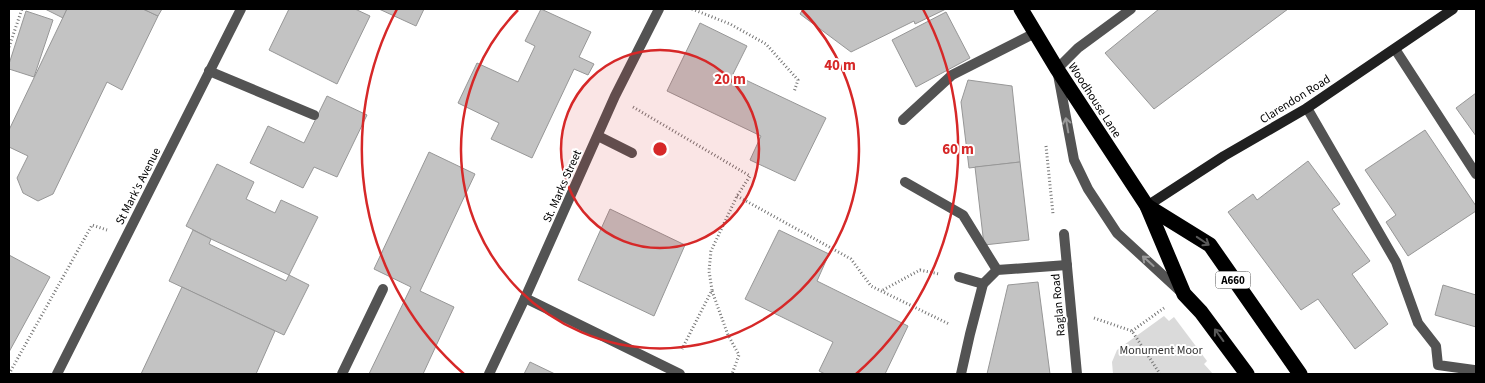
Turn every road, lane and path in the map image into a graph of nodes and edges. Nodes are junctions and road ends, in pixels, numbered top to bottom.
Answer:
1 (22, 9) edge
2 (241, 9) edge
3 (658, 9) edge
4 (692, 9) edge
5 (1020, 9) edge
6 (1131, 9) edge
7 (1454, 9) edge
8 (1036, 33) junction
9 (9, 46) edge
10 (1395, 49) junction
11 (1057, 69) junction
12 (209, 71) junction
13 (794, 92) dead end
14 (615, 96) junction
15 (1307, 108) junction
16 (314, 115) dead end
17 (903, 120) dead end
18 (598, 136) junction
19 (632, 153) dead end
20 (1476, 174) edge
21 (904, 182) dead end
22 (737, 196) junction
23 (1147, 206) junction
24 (1064, 234) dead end
25 (126, 238) junction
26 (1067, 265) junction
27 (997, 270) junction
28 (959, 277) joint
29 (982, 284) junction
30 (383, 289) dead end
31 (712, 290) junction
32 (883, 290) junction
33 (526, 298) junction
34 (1177, 299) junction
35 (1070, 314) junction
36 (1132, 331) junction
37 (970, 334) junction
38 (1474, 370) dead end
39 (675, 372) edge
40 (9, 374) edge
41 (57, 374) edge
42 (342, 374) edge
43 (489, 374) edge
44 (732, 374) edge
45 (961, 374) edge
46 (1077, 374) edge
47 (1160, 374) edge
48 (1247, 374) edge
49 (1300, 374) edge

1 - 9 path
2 - 12 street, St Mark's Avenue
3 - 14 street, St. Marks Street
4 - 13 path
5 - 8 highway, Woodhouse Lane / A660
6 - 11 street
7 - 10 street, Clarendon Road
8 - 11 highway, Woodhouse Lane / A660
8 - 17 street
10 - 15 street, Clarendon Road
10 - 20 street
11 - 23 highway, Woodhouse Lane / A660
34 -> 11 street
12 - 16 street
12 - 25 street, St Mark's Avenue
14 - 18 street, St. Marks Street
14 - 22 path
15 - 23 street, Clarendon Road
15 - 38 street
18 - 19 street
18 - 33 street, St. Marks Street
21 - 27 street
22 - 31 path
22 - 32 path
23 - 34 highway, Woodhouse Lane / A660
23 -> 49 highway, Woodhouse Lane / A660
24 - 26 street, Raglan Road
25 - 40 path
25 - 41 street, St Mark's Avenue
26 - 27 street
26 - 35 street, Raglan Road
27 - 29 street
28 - 29 street
28 - 32 path
29 - 37 street
30 - 42 street
31 - 39 path
31 - 44 path
32 - 37 path
33 - 39 street
33 - 43 street, St. Marks Street
34 - 36 path
48 -> 34 highway, Woodhouse Lane / A660
35 - 36 path
35 - 46 street, Raglan Road
36 - 47 path
37 - 45 street

